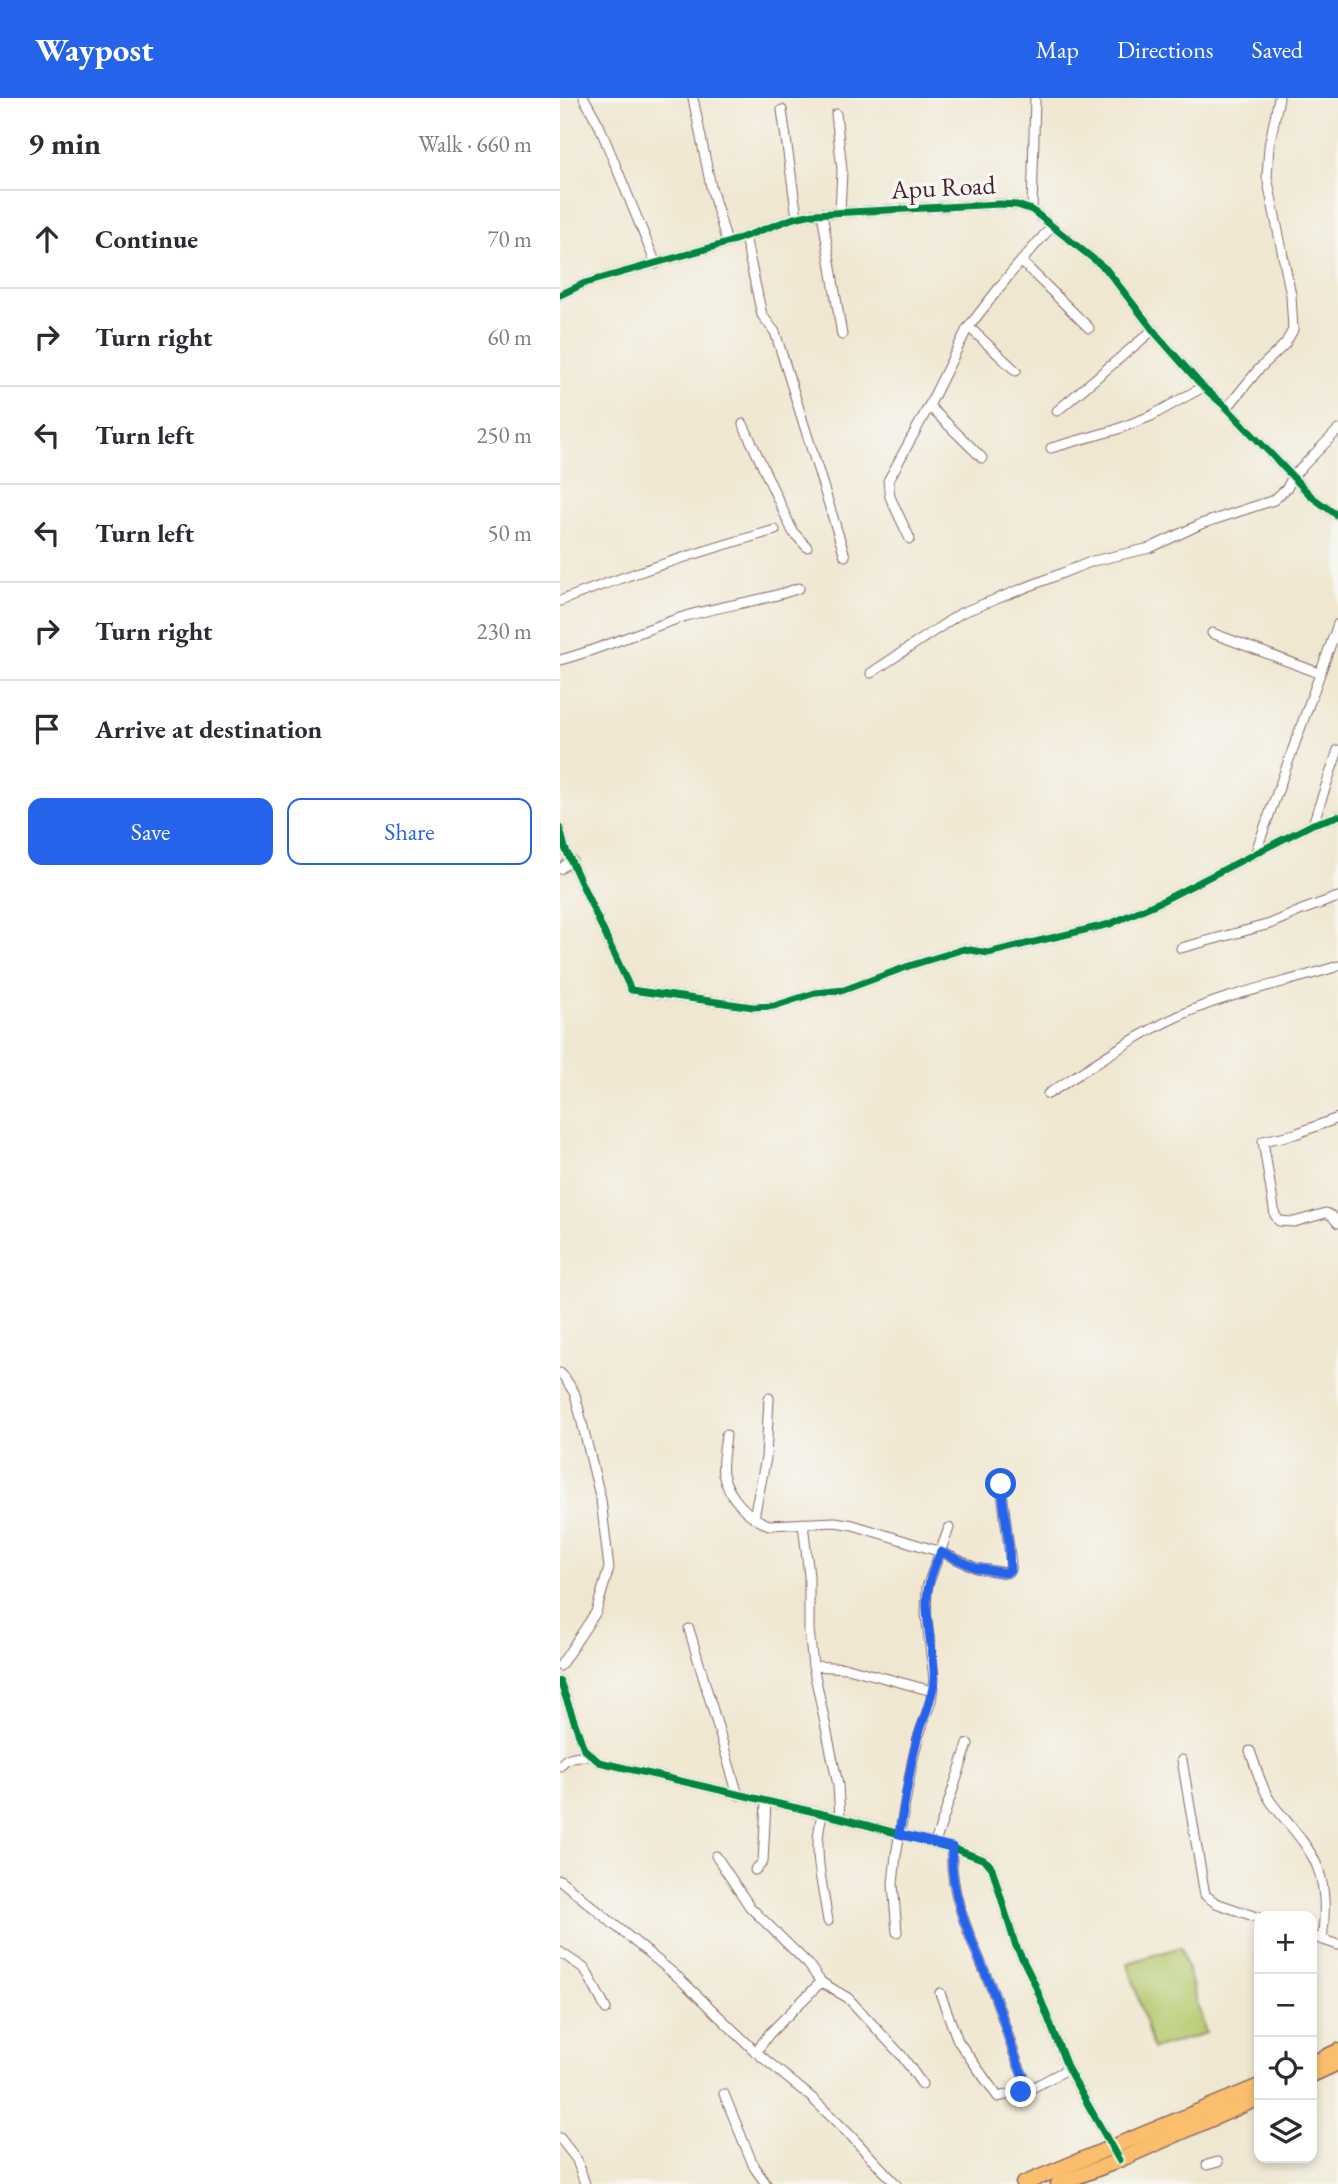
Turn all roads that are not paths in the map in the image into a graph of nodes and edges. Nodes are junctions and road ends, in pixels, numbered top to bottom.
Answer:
1 (584, 98) edge
2 (693, 98) edge
3 (1035, 98) edge
4 (1279, 98) edge
5 (782, 110) dead end
6 (836, 114) dead end
7 (1031, 210) junction
8 (840, 212) junction
9 (822, 213) junction
10 (797, 217) junction
11 (1052, 226) junction
12 (745, 237) junction
13 (727, 243) junction
14 (1021, 261) junction
15 (656, 264) junction
16 (560, 295) edge
17 (969, 327) junction
18 (1089, 328) dead end
19 (1153, 330) junction
20 (842, 335) dead end
21 (1016, 371) dead end
22 (1203, 387) junction
23 (929, 406) junction
24 (1227, 408) junction
25 (1057, 411) dead end
26 (743, 424) dead end
27 (1338, 430) edge
28 (1051, 448) dead end
29 (982, 458) dead end
30 (1293, 475) junction
31 (1338, 516) edge
32 (775, 530) dead end
33 (911, 539) dead end
34 (807, 547) dead end
35 (845, 555) dead end
36 (799, 587) dead end
37 (560, 601) edge
38 (1338, 624) edge
39 (1212, 633) dead end
40 (560, 660) edge
41 (871, 673) dead end
42 (1319, 673) junction
43 (1338, 750) edge
44 (1338, 816) edge
45 (1313, 824) junction
46 (560, 828) edge
47 (1255, 854) junction
48 (572, 860) junction
49 (560, 869) edge
50 (1338, 897) edge
51 (1181, 948) dead end
52 (1338, 967) edge
53 (1048, 1094) dead end
54 (1338, 1118) edge
55 (1338, 1223) edge
56 (560, 1373) edge
57 (769, 1398) dead end
58 (726, 1435) dead end
59 (1001, 1484) dead end
60 (754, 1517) junction
61 (803, 1523) junction
62 (949, 1528) dead end
63 (941, 1552) junction
64 (689, 1629) dead end
65 (560, 1666) edge
66 (813, 1667) junction
67 (560, 1681) edge
68 (932, 1691) junction
69 (968, 1744) dead end
70 (1250, 1751) dead end
71 (591, 1756) junction
72 (1182, 1760) dead end
73 (560, 1766) edge
74 (738, 1795) junction
75 (766, 1802) junction
76 (822, 1815) junction
77 (840, 1818) junction
78 (899, 1834) junction
79 (935, 1843) junction
80 (952, 1847) junction
81 (716, 1856) dead end
82 (755, 1870) dead end
83 (560, 1880) edge
84 (1254, 1916) edge
85 (828, 1922) dead end
86 (897, 1932) dead end
87 (1317, 1938) edge
88 (1322, 1940) junction
89 (1338, 1945) edge
90 (560, 1952) edge
91 (821, 1982) junction
92 (940, 1993) dead end
93 (606, 2009) dead end
94 (1338, 2051) edge
95 (756, 2052) junction
96 (1317, 2061) edge
97 (1338, 2063) edge
98 (1068, 2069) junction
99 (1317, 2073) edge
100 (922, 2084) dead end
101 (1254, 2088) edge
102 (1030, 2089) junction
103 (724, 2094) dead end
104 (1254, 2100) edge
105 (560, 2138) edge
106 (1115, 2153) junction
107 (1218, 2162) dead end
108 (1207, 2165) dead end
109 (585, 2184) edge
110 (766, 2184) edge
111 (896, 2184) edge
112 (1023, 2184) edge
113 (1058, 2184) edge

1 - 15 street
2 - 13 street
3 - 7 street
4 - 24 street
5 - 10 street
6 - 8 street
7 - 8 street, Apu Road
7 - 11 street, Apu Road
8 - 9 street, Apu Road
9 - 10 street, Apu Road
9 - 20 street
10 - 12 street, Apu Road
11 - 14 street
11 - 19 street, Apu Road
12 - 13 street, Apu Road
12 - 35 street
13 - 15 street, Apu Road
14 - 17 street
14 - 18 street
15 - 16 street, Apu Road
17 - 21 street
17 - 23 street
19 - 22 street, Apu Road
19 - 25 street
22 - 24 street, Apu Road
22 - 28 street
23 - 29 street
23 - 33 street
24 - 30 street, Apu Road
26 - 34 street
27 - 30 street
30 - 31 street, Apu Road
30 - 41 street
32 - 37 street
36 - 40 street
38 - 42 street
39 - 42 street
42 - 47 street
43 - 45 street
44 - 45 street
45 - 47 street
46 - 48 street
47 - 48 street
48 - 49 street
50 - 51 street
52 - 53 street
54 - 55 street
56 - 65 street
57 - 60 street
58 - 60 street
59 - 63 street
60 - 61 street
61 - 63 street
61 - 66 street
62 - 63 street
63 - 68 street
64 - 74 street
66 - 68 street
66 - 77 street
67 - 71 street
68 - 78 street
69 - 79 street
70 - 88 street
71 - 73 street
71 - 74 street
72 - 84 street
74 - 75 street
75 - 76 street
75 - 82 street
76 - 77 street
76 - 85 street
77 - 78 street
78 - 79 street
78 - 86 street
79 - 80 street
80 - 98 street
80 - 102 street
81 - 91 street
83 - 95 street
87 - 88 street
88 - 89 street
90 - 93 street
91 - 95 street
91 - 100 street
92 - 102 street
94 - 96 main road
95 - 111 street
97 - 99 main road
98 - 102 street
98 - 106 street
101 - 106 main road
103 - 110 street
104 - 106 main road
105 - 109 street
106 - 112 main road
106 - 113 main road
107 - 108 street

